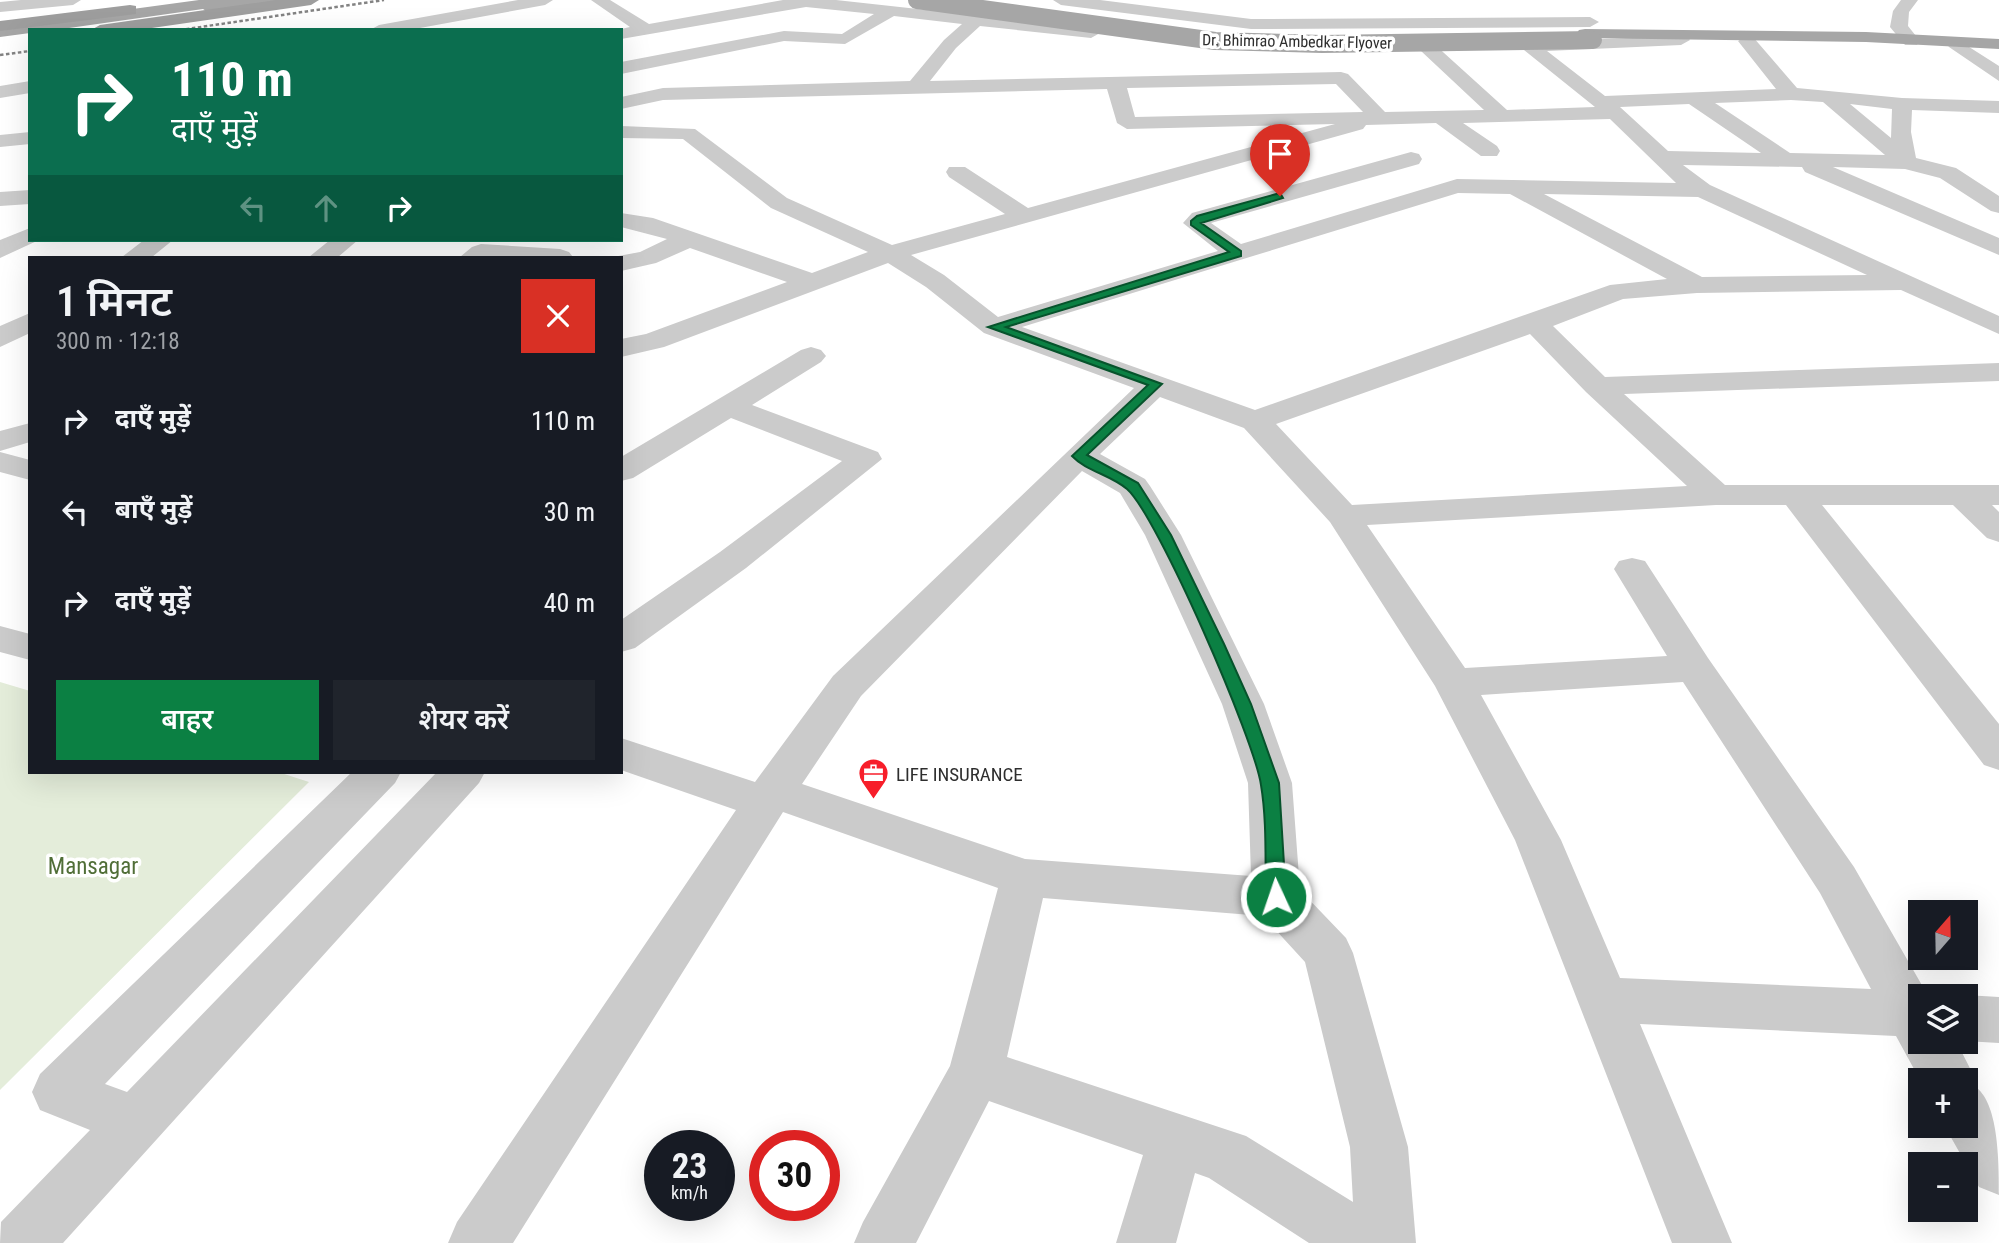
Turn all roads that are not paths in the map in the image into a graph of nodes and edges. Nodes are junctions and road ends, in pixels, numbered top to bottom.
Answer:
1 (73, 0) edge
2 (205, 0) edge
3 (236, 0) edge
4 (275, 0) edge
5 (311, 0) edge
6 (545, 0) edge
7 (600, 0) edge
8 (917, 0) edge
9 (957, 0) edge
10 (1046, 0) edge
11 (1061, 0) edge
12 (1910, 0) edge
13 (797, 1) edge
14 (1358, 6) dead end
15 (0, 7) edge
16 (891, 11) junction
17 (449, 17) junction
18 (978, 19) junction
19 (1009, 23) junction
20 (1345, 25) junction
21 (0, 26) edge
22 (42, 28) edge
23 (73, 28) edge
24 (114, 28) edge
25 (390, 28) edge
26 (461, 28) edge
27 (1066, 29) junction
28 (28, 30) edge
29 (647, 30) junction
30 (28, 33) edge
31 (0, 34) edge
32 (623, 34) edge
33 (1589, 37) junction
34 (1686, 37) junction
35 (28, 39) edge
36 (845, 39) junction
37 (1747, 41) junction
38 (1911, 41) junction
39 (0, 43) edge
40 (1955, 43) junction
41 (1999, 44) edge
42 (1530, 46) junction
43 (1051, 47) dead end
44 (1427, 47) junction
45 (1322, 48) junction
46 (830, 56) dead end
47 (1036, 64) dead end
48 (623, 68) edge
49 (1999, 75) edge
50 (1341, 78) junction
51 (1115, 81) junction
52 (1021, 83) junction
53 (916, 86) junction
54 (28, 87) edge
55 (0, 92) edge
56 (1791, 94) junction
57 (1828, 96) junction
58 (1695, 99) junction
59 (623, 103) edge
60 (1902, 104) junction
61 (1999, 107) edge
62 (1606, 108) junction
63 (1502, 116) junction
64 (1442, 118) junction
65 (1156, 122) junction
66 (1350, 122) junction
67 (623, 132) edge
68 (1382, 134) junction
69 (28, 138) edge
70 (0, 141) edge
71 (1489, 151) dead end
72 (1227, 158) junction
73 (1665, 158) junction
74 (1411, 159) junction
75 (1791, 160) junction
76 (1906, 162) junction
77 (957, 172) dead end
78 (1457, 186) junction
79 (1513, 188) junction
80 (1702, 190) junction
81 (28, 197) edge
82 (0, 199) edge
83 (1999, 206) edge
84 (1022, 214) junction
85 (623, 220) edge
86 (28, 236) edge
87 (690, 239) junction
88 (158, 242) edge
89 (343, 242) edge
90 (1999, 247) edge
91 (0, 250) edge
92 (890, 253) junction
93 (1237, 253) junction
94 (137, 256) edge
95 (322, 256) edge
96 (475, 256) edge
97 (544, 256) edge
98 (623, 262) edge
99 (813, 282) junction
100 (1905, 282) junction
101 (1697, 285) junction
102 (28, 322) edge
103 (1535, 323) junction
104 (1999, 326) edge
105 (994, 327) junction
106 (0, 338) edge
107 (623, 348) edge
108 (811, 356) dead end
109 (1999, 372) edge
110 (1156, 384) junction
111 (1597, 386) junction
112 (728, 406) junction
113 (1255, 421) junction
114 (28, 433) edge
115 (0, 441) edge
116 (1079, 456) junction
117 (0, 462) edge
118 (28, 469) edge
119 (623, 470) edge
120 (1716, 495) junction
121 (1796, 495) junction
122 (1999, 495) edge
123 (1963, 496) junction
124 (1343, 516) junction
125 (1999, 531) edge
126 (1632, 569) dead end
127 (623, 638) edge
128 (0, 639) edge
129 (28, 646) edge
130 (1694, 668) junction
131 (1454, 682) junction
132 (623, 754) edge
133 (1999, 754) edge
134 (377, 774) edge
135 (461, 774) edge
136 (769, 797) junction
137 (1024, 878) junction
138 (1276, 897) junction
139 (1604, 1000) junction
140 (1908, 1006) edge
141 (1978, 1019) edge
142 (1999, 1020) edge
143 (1908, 1024) edge
144 (976, 1072) junction
145 (136, 1122) junction
146 (1978, 1131) edge
147 (1176, 1139) junction
148 (1999, 1167) edge
149 (22, 1243) edge
150 (478, 1243) edge
151 (884, 1243) edge
152 (1146, 1243) edge
153 (1363, 1243) edge
154 (1386, 1243) edge
155 (1702, 1243) edge

1 - 15 street
2 - 21 highway
3 - 22 main road
4 - 23 main road
5 - 24 highway
6 - 17 street
7 - 29 street
8 - 33 main road, Dr. Bhimrao Ambedkar Flyover, bridge
9 - 33 main road, Dr. Bhimrao Ambedkar Flyover, bridge
10 - 19 street
11 - 20 street
12 - 38 street
13 - 16 street
13 - 29 street
14 - 20 street
16 - 18 street
16 - 36 street
17 - 25 street
17 - 26 street
18 - 19 street
18 - 53 street
19 - 27 street
20 - 34 street
27 - 43 street
27 - 45 street
28 - 31 main road
29 - 32 street
30 - 31 main road
33 - 34 main road, Dr. Bhimrao Ambedkar Flyover
34 - 37 main road
34 - 38 main road
34 - 42 street
35 - 39 highway
36 - 46 street
36 - 48 street
37 - 38 main road
37 - 56 street
38 - 40 main road
40 - 41 main road
40 - 49 street
42 - 44 street
42 - 62 street
44 - 45 street
44 - 63 street
45 - 50 street
47 - 52 street
50 - 51 street
50 - 68 street
51 - 52 street
51 - 65 street
52 - 53 street
53 - 59 street
54 - 55 street
56 - 57 street
56 - 58 street
57 - 60 street
57 - 76 street
58 - 62 street
58 - 75 street
60 - 61 street
60 - 76 street
62 - 63 street
62 - 73 street
63 - 64 street
64 - 68 street
64 - 71 street
65 - 66 street
65 - 72 street
66 - 68 street
66 - 72 street
67 - 92 street
68 - 74 street
69 - 70 street
72 - 84 street
73 - 75 street
73 - 80 street
74 - 78 street
74 - 93 street
75 - 76 street
75 - 90 street
76 - 83 street
77 - 84 street
78 - 79 street
78 - 93 street
79 - 80 street
79 - 101 street
80 - 100 street
81 - 82 street
84 - 92 street
85 - 87 street
86 - 91 street
87 - 98 street
87 - 99 street
88 - 94 street
89 - 95 street
92 - 99 street
92 - 105 street
93 - 105 street
96 - 97 street
99 - 107 street
100 - 101 street
100 - 104 street
101 - 103 street
102 - 106 street
103 - 111 street
103 - 113 street
105 - 110 street
108 - 112 street
109 - 111 street
110 - 113 street
110 - 116 street
111 - 120 street
112 - 119 street
112 - 127 street
113 - 124 street
114 - 115 street
116 - 136 street
116 - 138 street
117 - 118 street
120 - 121 street
120 - 124 street
121 - 123 street
121 - 133 street
122 - 123 street
123 - 125 street
124 - 131 street
126 - 130 street
128 - 129 street
130 - 131 street
130 - 140 street
131 - 139 street
132 - 136 street
134 - 145 street
135 - 145 street
136 - 137 street
136 - 150 street
137 - 138 street
137 - 144 street
138 - 154 street
139 - 143 street
139 - 155 street
141 - 142 street
144 - 147 street
144 - 151 street
145 - 149 street
146 - 148 street
147 - 152 street
147 - 153 street

